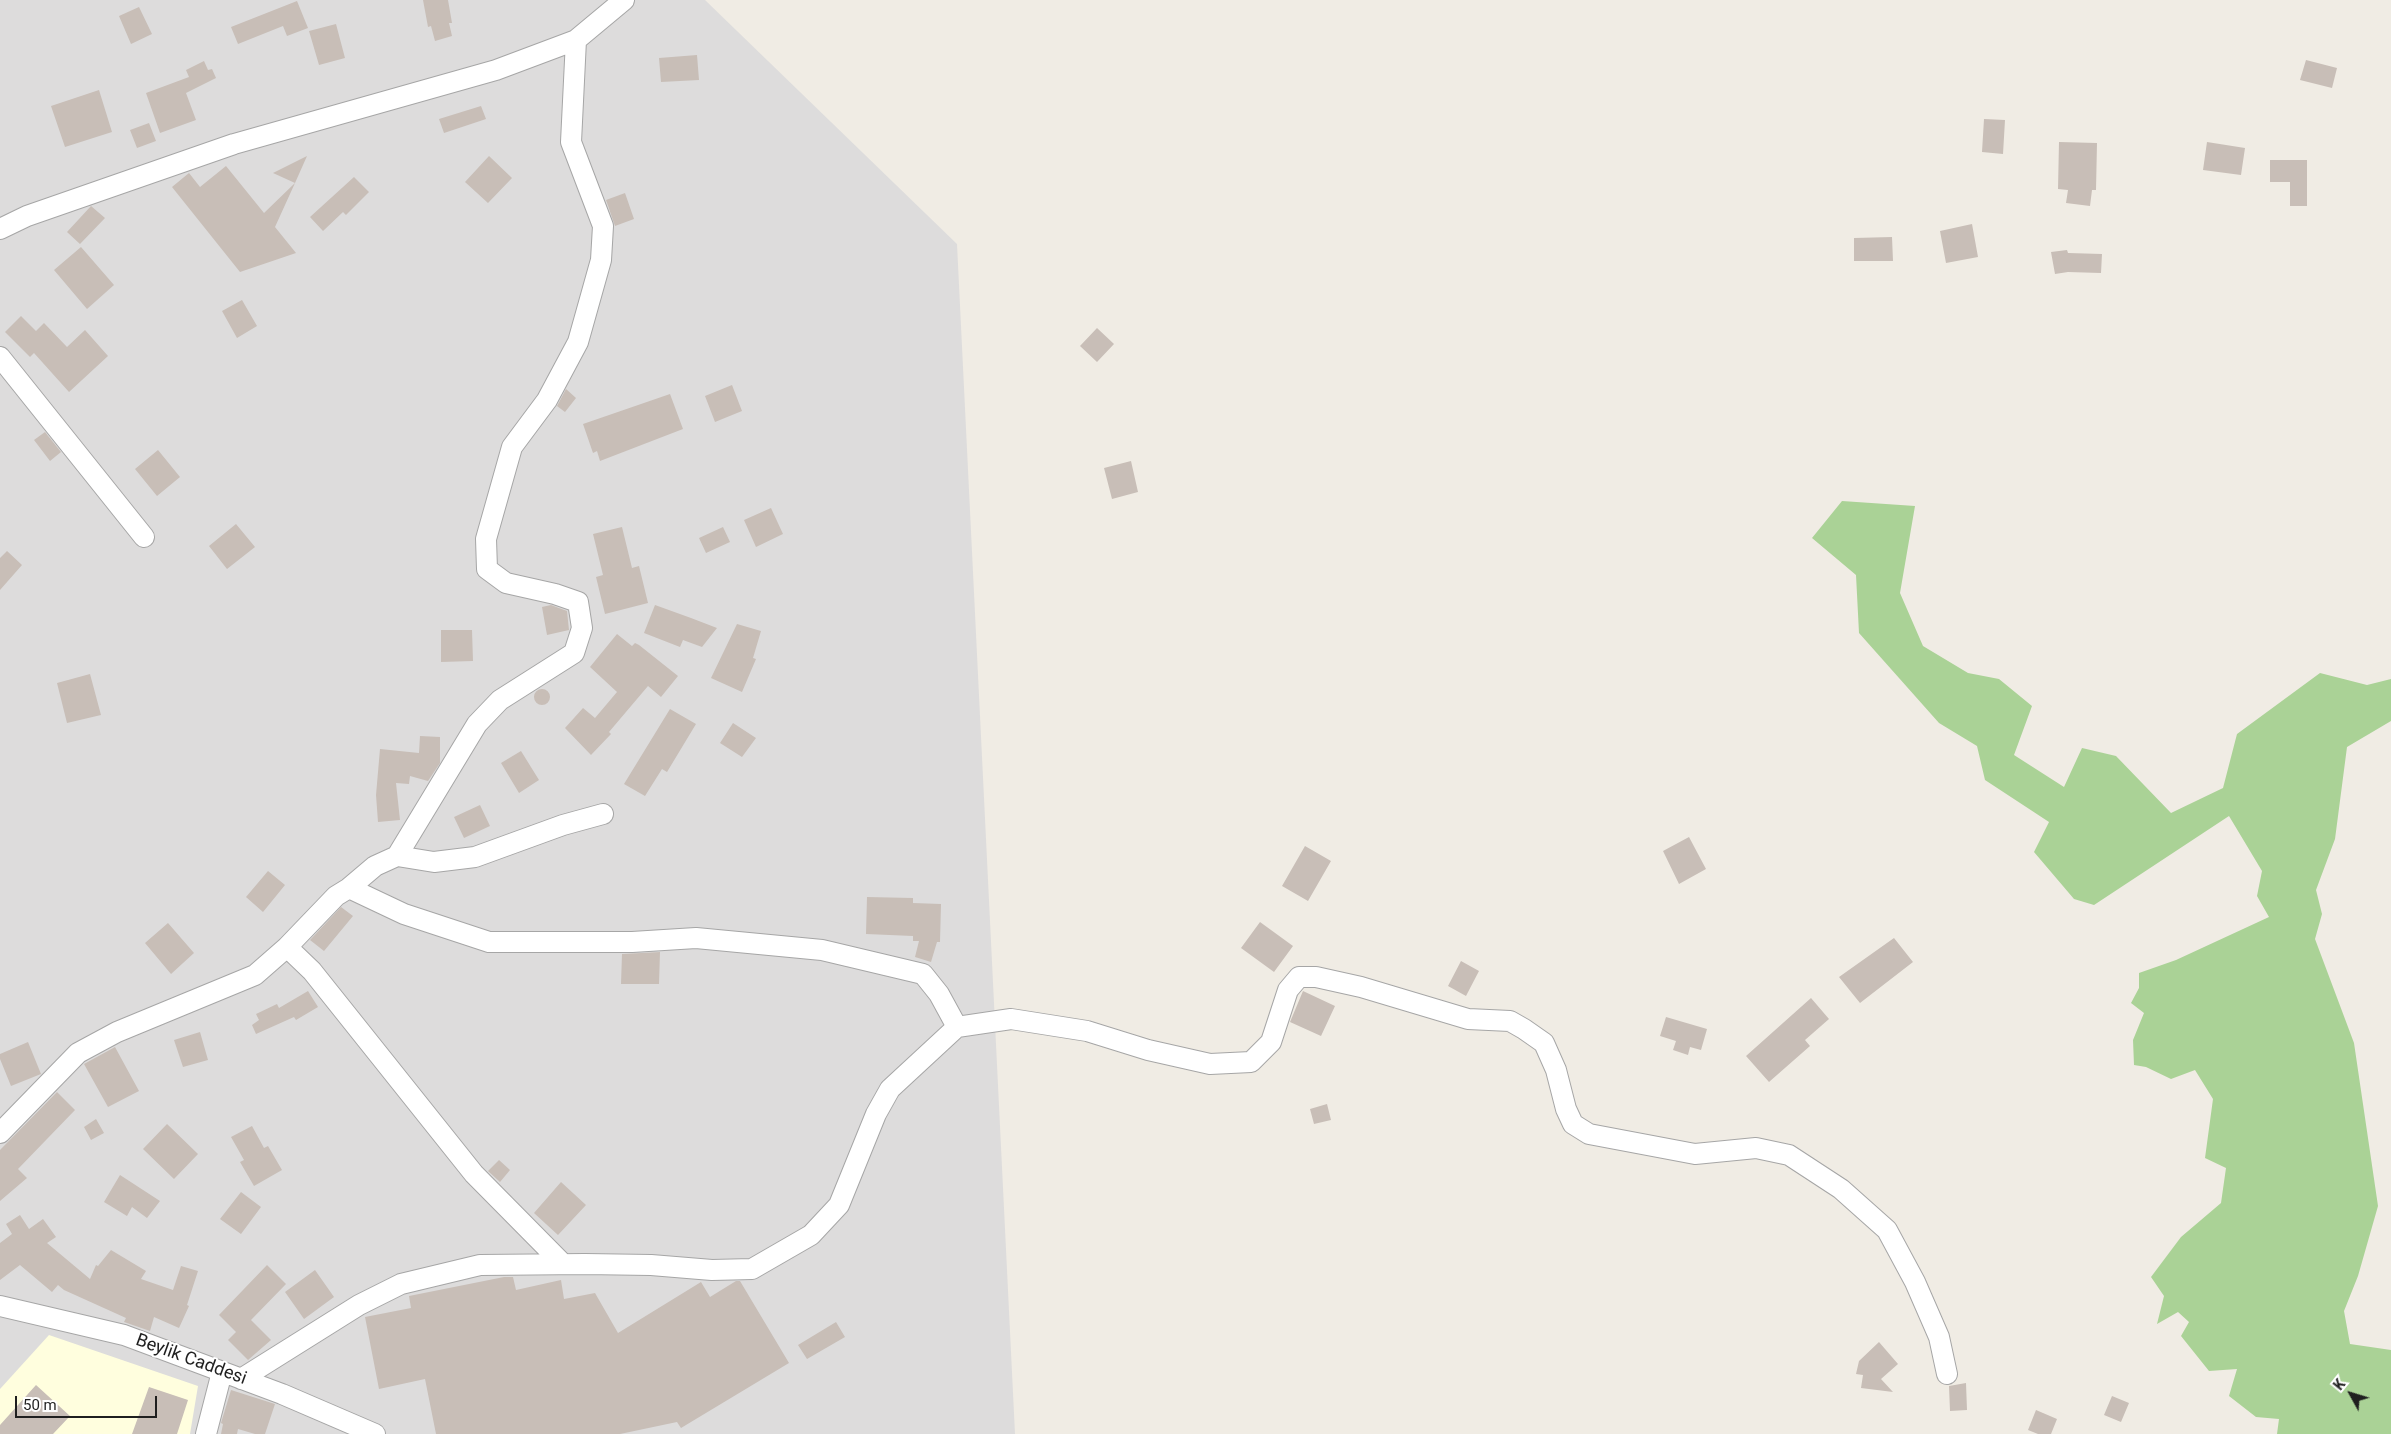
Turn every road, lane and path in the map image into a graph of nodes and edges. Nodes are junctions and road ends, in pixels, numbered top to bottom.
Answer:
1 (624, 0) edge
2 (576, 40) junction
3 (0, 229) edge
4 (0, 357) edge
5 (144, 537) dead end
6 (603, 814) dead end
7 (397, 856) junction
8 (349, 888) junction
9 (287, 948) junction
10 (957, 1027) junction
11 (0, 1133) edge
12 (563, 1264) junction
13 (0, 1306) edge
14 (222, 1372) junction
15 (1947, 1374) dead end
16 (241, 1379) junction
17 (206, 1434) edge
18 (376, 1434) edge

1 - 2 street
2 - 3 street
2 - 7 street
4 - 5 street
6 - 7 street
7 - 8 street
8 - 9 street
8 - 10 street
9 - 11 street
9 - 12 street
10 - 12 street
10 - 15 street
12 - 16 street
13 - 14 street, Beylik Caddesi
14 - 16 street, Beylik Caddesi
14 - 17 street
16 - 18 street, Beylik Caddesi

